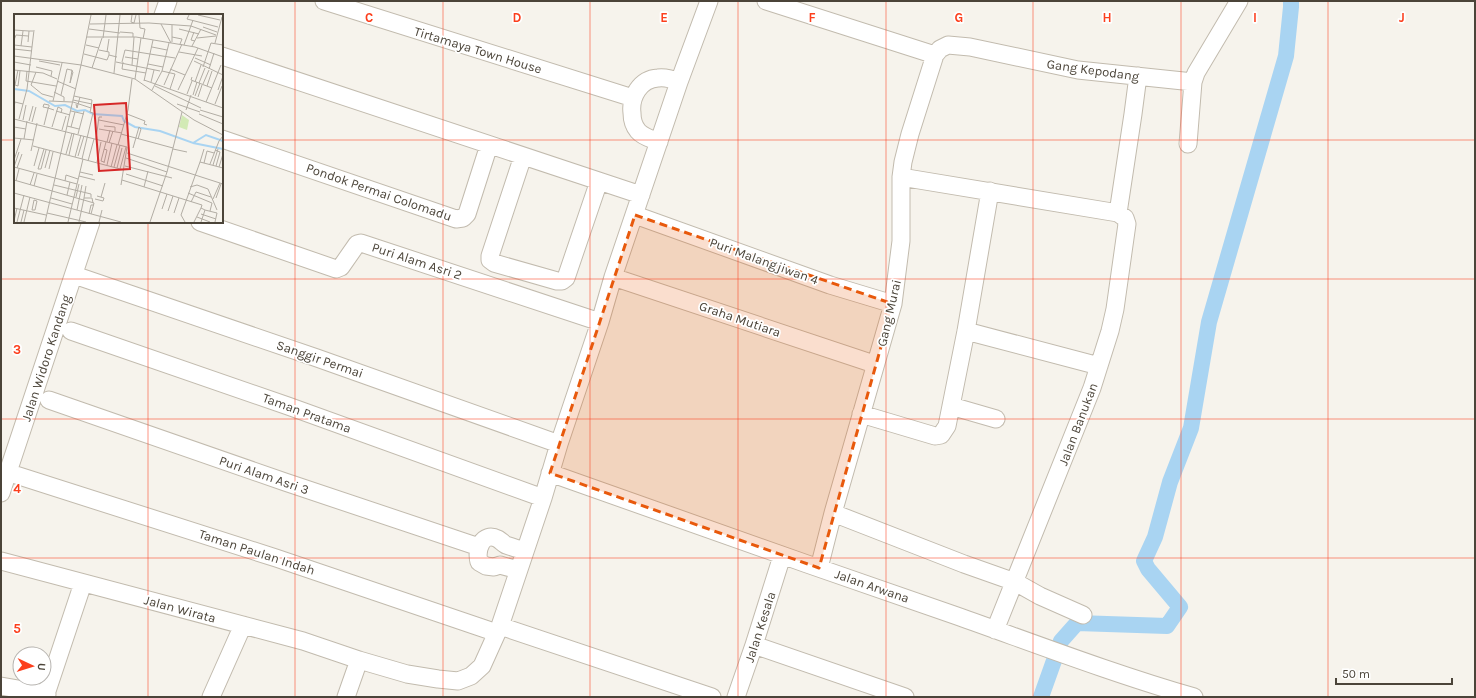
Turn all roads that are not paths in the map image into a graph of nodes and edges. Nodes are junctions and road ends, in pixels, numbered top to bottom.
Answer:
1 (168, 1) edge
2 (324, 1) edge
3 (709, 1) edge
4 (766, 1) edge
5 (1239, 1) edge
6 (163, 14) edge
7 (935, 55) junction
8 (223, 56) edge
9 (1138, 76) junction
10 (679, 82) junction
11 (1193, 82) junction
12 (633, 98) junction
13 (223, 139) edge
14 (659, 142) junction
15 (1188, 144) dead end
16 (489, 145) junction
17 (523, 156) junction
18 (901, 177) junction
19 (599, 181) junction
20 (990, 191) junction
21 (641, 195) junction
22 (1118, 213) junction
23 (635, 215) junction
24 (91, 223) edge
25 (203, 223) edge
26 (80, 277) dead end
27 (613, 277) junction
28 (894, 304) junction
29 (600, 322) junction
30 (71, 331) dead end
31 (966, 331) junction
32 (868, 362) dead end
33 (1099, 366) junction
34 (49, 400) dead end
35 (951, 406) junction
36 (861, 414) junction
37 (996, 419) dead end
38 (559, 444) junction
39 (550, 473) junction
40 (16, 475) dead end
41 (1, 493) edge
42 (543, 498) junction
43 (833, 513) junction
44 (479, 547) junction
45 (525, 551) junction
46 (782, 556) junction
47 (1, 561) edge
48 (819, 568) junction
49 (518, 570) junction
50 (1015, 582) junction
51 (83, 583) junction
52 (1083, 615) dead end
53 (243, 625) junction
54 (499, 629) junction
55 (995, 630) junction
56 (754, 645) junction
57 (359, 660) junction
58 (1, 686) edge
59 (46, 695) edge
60 (738, 696) edge
61 (211, 697) edge
62 (346, 697) edge
63 (712, 697) edge
64 (905, 697) edge
65 (1194, 697) edge

1 - 6 street
2 - 12 street, Tirtamaya Town House
3 - 10 street, Jalan Wirata
4 - 7 street
5 - 11 street
7 - 9 street, Gang Kepodang
7 - 18 street, Gang Murai
8 - 16 street
9 - 11 street, Gang Kepodang
9 - 22 street
10 - 12 street
10 - 14 street, Jalan Wirata
11 - 15 street
12 - 14 street
13 - 16 street, Pondok Permai Colomadu
14 - 21 street, Jalan Wirata
16 - 17 street
17 - 19 street
17 - 19 street
18 - 20 street
18 - 28 street, Gang Murai
19 - 21 street
20 - 22 street
20 - 31 street
21 - 23 street, Jalan Wirata
22 - 33 street, Jalan Banukan
23 - 27 street, Jalan Wirata
23 - 28 street, Puri Malangjiwan 4
24 - 41 street, Jalan Widoro Kandang
25 - 29 street, Puri Alam Asri 2
26 - 38 street, Sanggir Permai
27 - 29 street, Jalan Wirata
27 - 32 street, Graha Mutiara
28 - 36 street, Gang Murai
29 - 38 street, Jalan Wirata
30 - 42 street, Taman Pratama
31 - 33 street
31 - 35 street
33 - 50 street, Jalan Banukan
34 - 44 street, Puri Alam Asri 3
35 - 36 street
35 - 37 street
36 - 43 street, Gang Murai
38 - 39 street, Jalan Wirata
39 - 42 street, Jalan Wirata
39 - 46 street, Jalan Arwana
40 - 54 street, Taman Paulan Indah
42 - 45 street, Jalan Wirata
43 - 48 street, Gang Murai
43 - 50 street
44 - 45 street
44 - 49 street
45 - 49 street, Jalan Wirata
46 - 48 street, Jalan Arwana
46 - 56 street, Jalan Kesala
47 - 51 street, Jalan Wirata
48 - 55 street, Jalan Arwana
49 - 54 street, Jalan Wirata
50 - 52 street
50 - 55 street, Jalan Banukan
51 - 53 street, Jalan Wirata
51 - 59 street
53 - 57 street, Jalan Wirata
53 - 61 street
54 - 57 street, Jalan Wirata
54 - 63 street, Taman Paulan Indah
55 - 65 street, Jalan Arwana
56 - 60 street, Jalan Kesala
56 - 64 street
57 - 62 street
58 - 59 street

